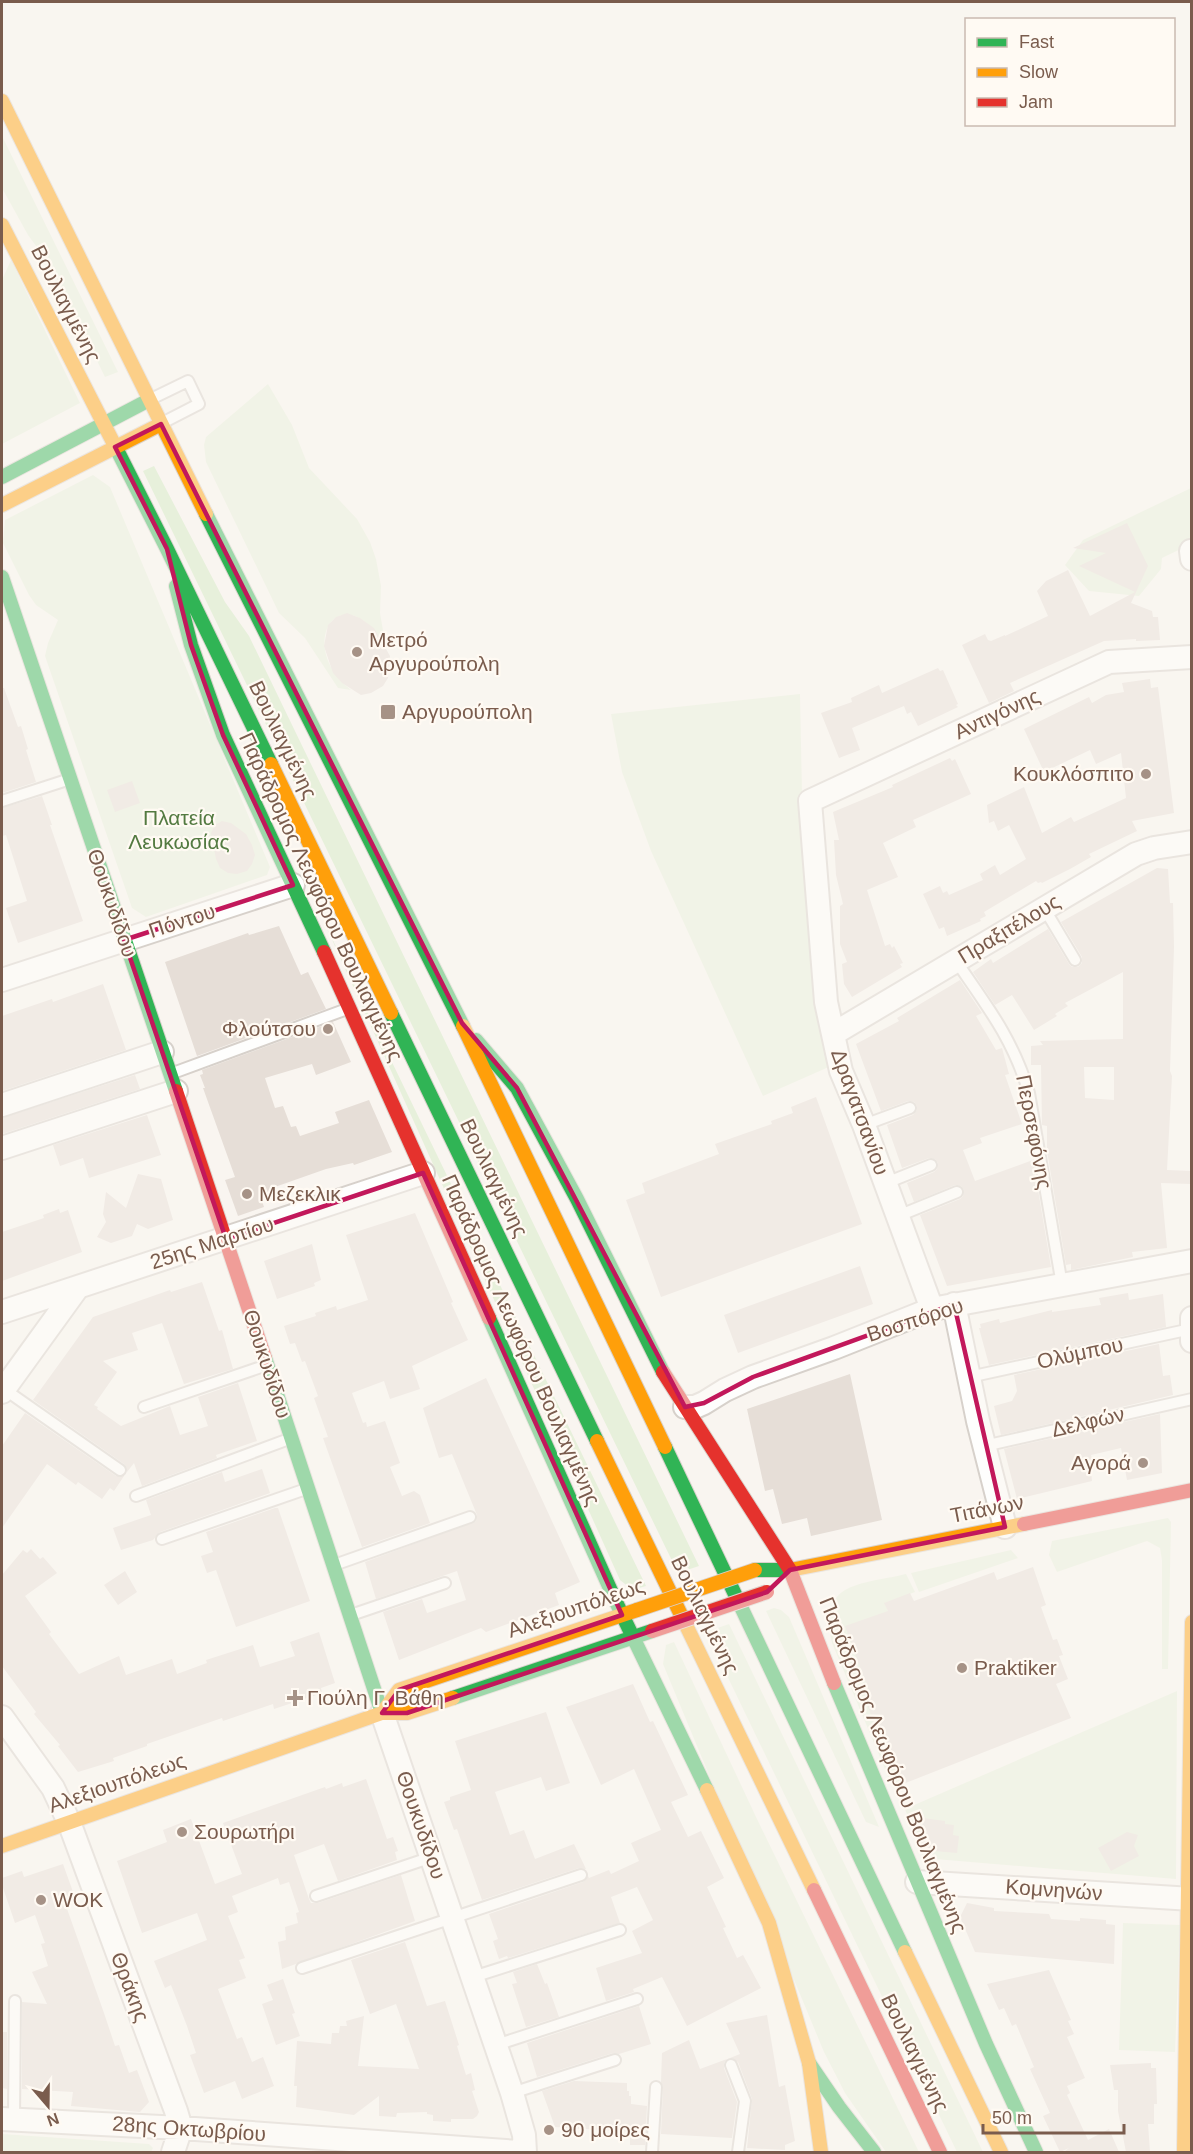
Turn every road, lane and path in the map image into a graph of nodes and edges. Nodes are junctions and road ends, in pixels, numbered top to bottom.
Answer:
1 (2, 101) edge
2 (2, 225) edge
3 (149, 400) junction
4 (103, 424) junction
5 (161, 424) junction
6 (115, 447) junction
7 (2, 477) edge
8 (2, 505) edge
9 (167, 549) junction
10 (1191, 551) edge
11 (1191, 559) edge
12 (2, 577) edge
13 (11, 639) edge
14 (1191, 657) edge
15 (70, 778) junction
16 (2, 801) edge
17 (810, 801) joint
18 (1191, 842) edge
19 (293, 885) junction
20 (1044, 908) junction
21 (124, 940) junction
22 (1075, 960) dead end
23 (956, 961) junction
24 (2, 980) edge
25 (350, 1008) junction
26 (462, 1023) junction
27 (833, 1034) junction
28 (162, 1052) junction
29 (173, 1082) junction
30 (2, 1105) edge
31 (910, 1108) dead end
32 (864, 1125) junction
33 (2, 1148) edge
34 (931, 1165) dead end
35 (423, 1173) junction
36 (885, 1183) junction
37 (957, 1192) dead end
38 (898, 1216) junction
39 (226, 1239) junction
40 (1191, 1261) edge
41 (1062, 1285) junction
42 (78, 1287) junction
43 (954, 1304) junction
44 (932, 1309) junction
45 (2, 1312) edge
46 (1191, 1318) edge
47 (1191, 1329) edge
48 (1191, 1341) edge
49 (267, 1365) junction
50 (969, 1377) junction
51 (3, 1391) edge
52 (1191, 1399) edge
53 (144, 1407) dead end
54 (685, 1407) junction
55 (292, 1438) junction
56 (984, 1446) junction
57 (120, 1470) dead end
58 (308, 1488) junction
59 (1191, 1490) edge
60 (136, 1496) dead end
61 (470, 1517) dead end
62 (1005, 1527) junction
63 (162, 1539) dead end
64 (334, 1565) junction
65 (790, 1570) junction
66 (445, 1584) dead end
67 (351, 1615) junction
68 (622, 1615) junction
69 (1191, 1622) edge
70 (632, 1637) junction
71 (382, 1713) junction
72 (2, 1718) edge
73 (69, 1822) junction
74 (2, 1846) edge
75 (432, 1857) junction
76 (581, 1875) dead end
77 (917, 1882) junction
78 (316, 1896) dead end
79 (1190, 1899) edge
80 (453, 1918) junction
81 (621, 1930) dead end
82 (302, 1968) dead end
83 (473, 1977) junction
84 (637, 1999) dead end
85 (15, 2001) dead end
86 (496, 2045) junction
87 (615, 2060) dead end
88 (809, 2062) junction
89 (731, 2065) dead end
90 (656, 2087) dead end
91 (512, 2093) junction
92 (8, 2119) edge
93 (181, 2127) junction
94 (174, 2152) edge
95 (519, 2152) edge
96 (525, 2152) edge
97 (652, 2152) edge
98 (738, 2152) edge
99 (821, 2152) edge
100 (874, 2152) edge
101 (940, 2152) edge
102 (1001, 2152) edge
103 (1036, 2152) edge
104 (1184, 2152) edge

1 - 3 main road, Βουλιαγμένης
2 - 4 main road, Βουλιαγμένης
3 - 4 main road
3 - 5 main road, Βουλιαγμένης
3 - 5 lane
4 - 6 main road, Βουλιαγμένης
4 - 7 main road
5 - 6 main road
5 - 26 main road, Βουλιαγμένης
6 - 8 main road
6 - 9 main road, Βουλιαγμένης
9 - 19 main road, Παράδρομος Λεωφόρου Βουλιαγμένης
9 - 101 main road, Βουλιαγμένης
10 - 11 street
12 - 13 main road, Θουκυδίδου
13 - 15 main road, Θουκυδίδου
14 - 17 street, Αντιγόνης
15 - 16 lane
15 - 21 main road, Θουκυδίδου
17 - 27 street, Δραγατσανίου
18 - 20 street, Πραξιτέλους
19 - 21 street, Πόντου
19 - 25 main road, Παράδρομος Λεωφόρου Βουλιαγμένης
20 - 22 lane
20 - 23 street, Πραξιτέλους
21 - 24 street, Πόντου
21 - 28 main road, Θουκυδίδου
23 - 27 street, Πραξιτέλους
23 - 41 lane, Περσεφόνης
25 - 29 lane
25 - 35 main road, Παράδρομος Λεωφόρου Βουλιαγμένης
26 - 54 main road, Βουλιαγμένης
26 - 102 main road, Βουλιαγμένης
27 - 32 street, Δραγατσανίου
28 - 29 main road, Θουκυδίδου
28 - 30 street
29 - 33 street
29 - 39 main road, Θουκυδίδου
31 - 32 lane
32 - 36 street, Δραγατσανίου
34 - 36 lane
35 - 39 street, 25ης Μαρτίου
35 - 68 main road, Παράδρομος Λεωφόρου Βουλιαγμένης
36 - 38 street, Δραγατσανίου
37 - 38 lane
38 - 44 street, Δραγατσανίου
39 - 42 street, 25ης Μαρτίου
39 - 49 main road, Θουκυδίδου
40 - 41 street, Βοσπόρου
41 - 43 street, Βοσπόρου
42 - 45 street, 25ης Μαρτίου
42 - 51 street
43 - 44 street, Βοσπόρου
43 - 50 street
44 - 54 street, Βοσπόρου
46 - 47 street
47 - 48 street
47 - 50 lane, Ολύμπου
49 - 53 lane
49 - 55 main road, Θουκυδίδου
50 - 56 street
51 - 57 lane
52 - 56 lane, Δελφών
54 - 65 main road, Παράδρομος Λεωφόρου Βουλιαγμένης
55 - 58 main road, Θουκυδίδου
55 - 60 lane
56 - 62 street
58 - 63 lane
58 - 64 main road, Θουκυδίδου
59 - 62 main road, Τιτάνων
61 - 64 lane
62 - 65 main road, Τιτάνων
64 - 67 main road, Θουκυδίδου
65 - 68 main road, Αλεξιουπόλεως, bridge
65 - 70 main road, Αλεξιουπόλεως, bridge
65 - 77 main road, Παράδρομος Λεωφόρου Βουλιαγμένης
66 - 67 lane
67 - 71 main road, Θουκυδίδου
68 - 70 main road, Παράδρομος Λεωφόρου Βουλιαγμένης
68 - 71 main road, Αλεξιουπόλεως
69 - 79 main road
70 - 71 main road, Αλεξιουπόλεως
70 - 88 main road, Παράδρομος Λεωφόρου Βουλιαγμένης
71 - 73 main road, Αλεξιουπόλεως
71 - 75 street, Θουκυδίδου
72 - 73 street, Θράκης
73 - 74 main road, Αλεξιουπόλεως
73 - 93 street, Θράκης
75 - 78 lane
75 - 80 street, Θουκυδίδου
76 - 80 lane
77 - 79 street, Κομνηνών
77 - 103 main road, Παράδρομος Λεωφόρου Βουλιαγμένης
79 - 104 main road
80 - 82 lane
80 - 83 street, Θουκυδίδου
81 - 83 lane
83 - 86 street, Θουκυδίδου
84 - 86 lane
85 - 92 lane
86 - 91 street, Θουκυδίδου
87 - 91 lane
88 - 99 main road, Παράδρομος Λεωφόρου Βουλιαγμένης
88 - 100 main road
89 - 98 lane
90 - 97 lane
91 - 96 street, Θουκυδίδου
92 - 93 street, 28ης Οκτωβρίου
93 - 94 street
93 - 95 street, 28ης Οκτωβρίου

